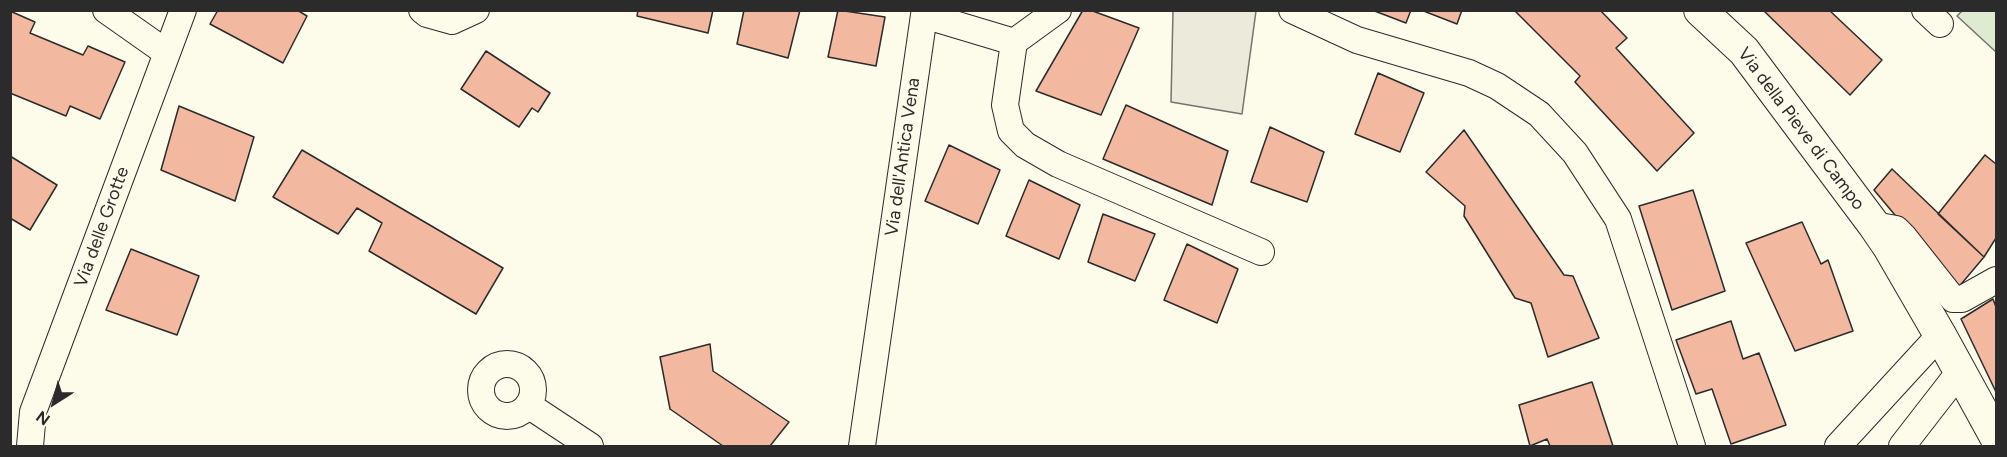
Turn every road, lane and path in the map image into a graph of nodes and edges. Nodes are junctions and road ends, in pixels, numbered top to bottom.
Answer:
1 (106, 10) edge
2 (183, 10) edge
3 (422, 10) edge
4 (476, 10) edge
5 (1058, 10) edge
6 (1292, 10) edge
7 (1700, 10) edge
8 (919, 12) edge
9 (1014, 42) junction
10 (167, 53) junction
11 (1874, 225) junction
12 (1262, 252) dead end
13 (1996, 280) edge
14 (1940, 335) junction
15 (1960, 370) junction
16 (528, 405) dead end
17 (1996, 437) edge
18 (30, 447) edge
19 (590, 447) edge
20 (862, 447) edge
21 (1692, 447) edge
22 (1838, 447) edge
23 (1902, 447) edge

1 - 10 street
2 - 10 street, Via delle Grotte
3 - 4 street
5 - 9 street
6 - 21 street
7 - 11 street, Via della Pieve di Campo
8 - 9 street, Via dell'Antica Vena
8 - 20 street, Via dell'Antica Vena
9 - 12 street
10 - 18 street, Via delle Grotte
11 - 13 street, Via della Pieve di Campo
11 - 14 street, Via della Pieve di Campo
14 - 15 street, Via della Pieve di Campo
14 - 22 street
15 - 17 street, Via della Pieve di Campo
15 - 23 street
16 - 19 street

